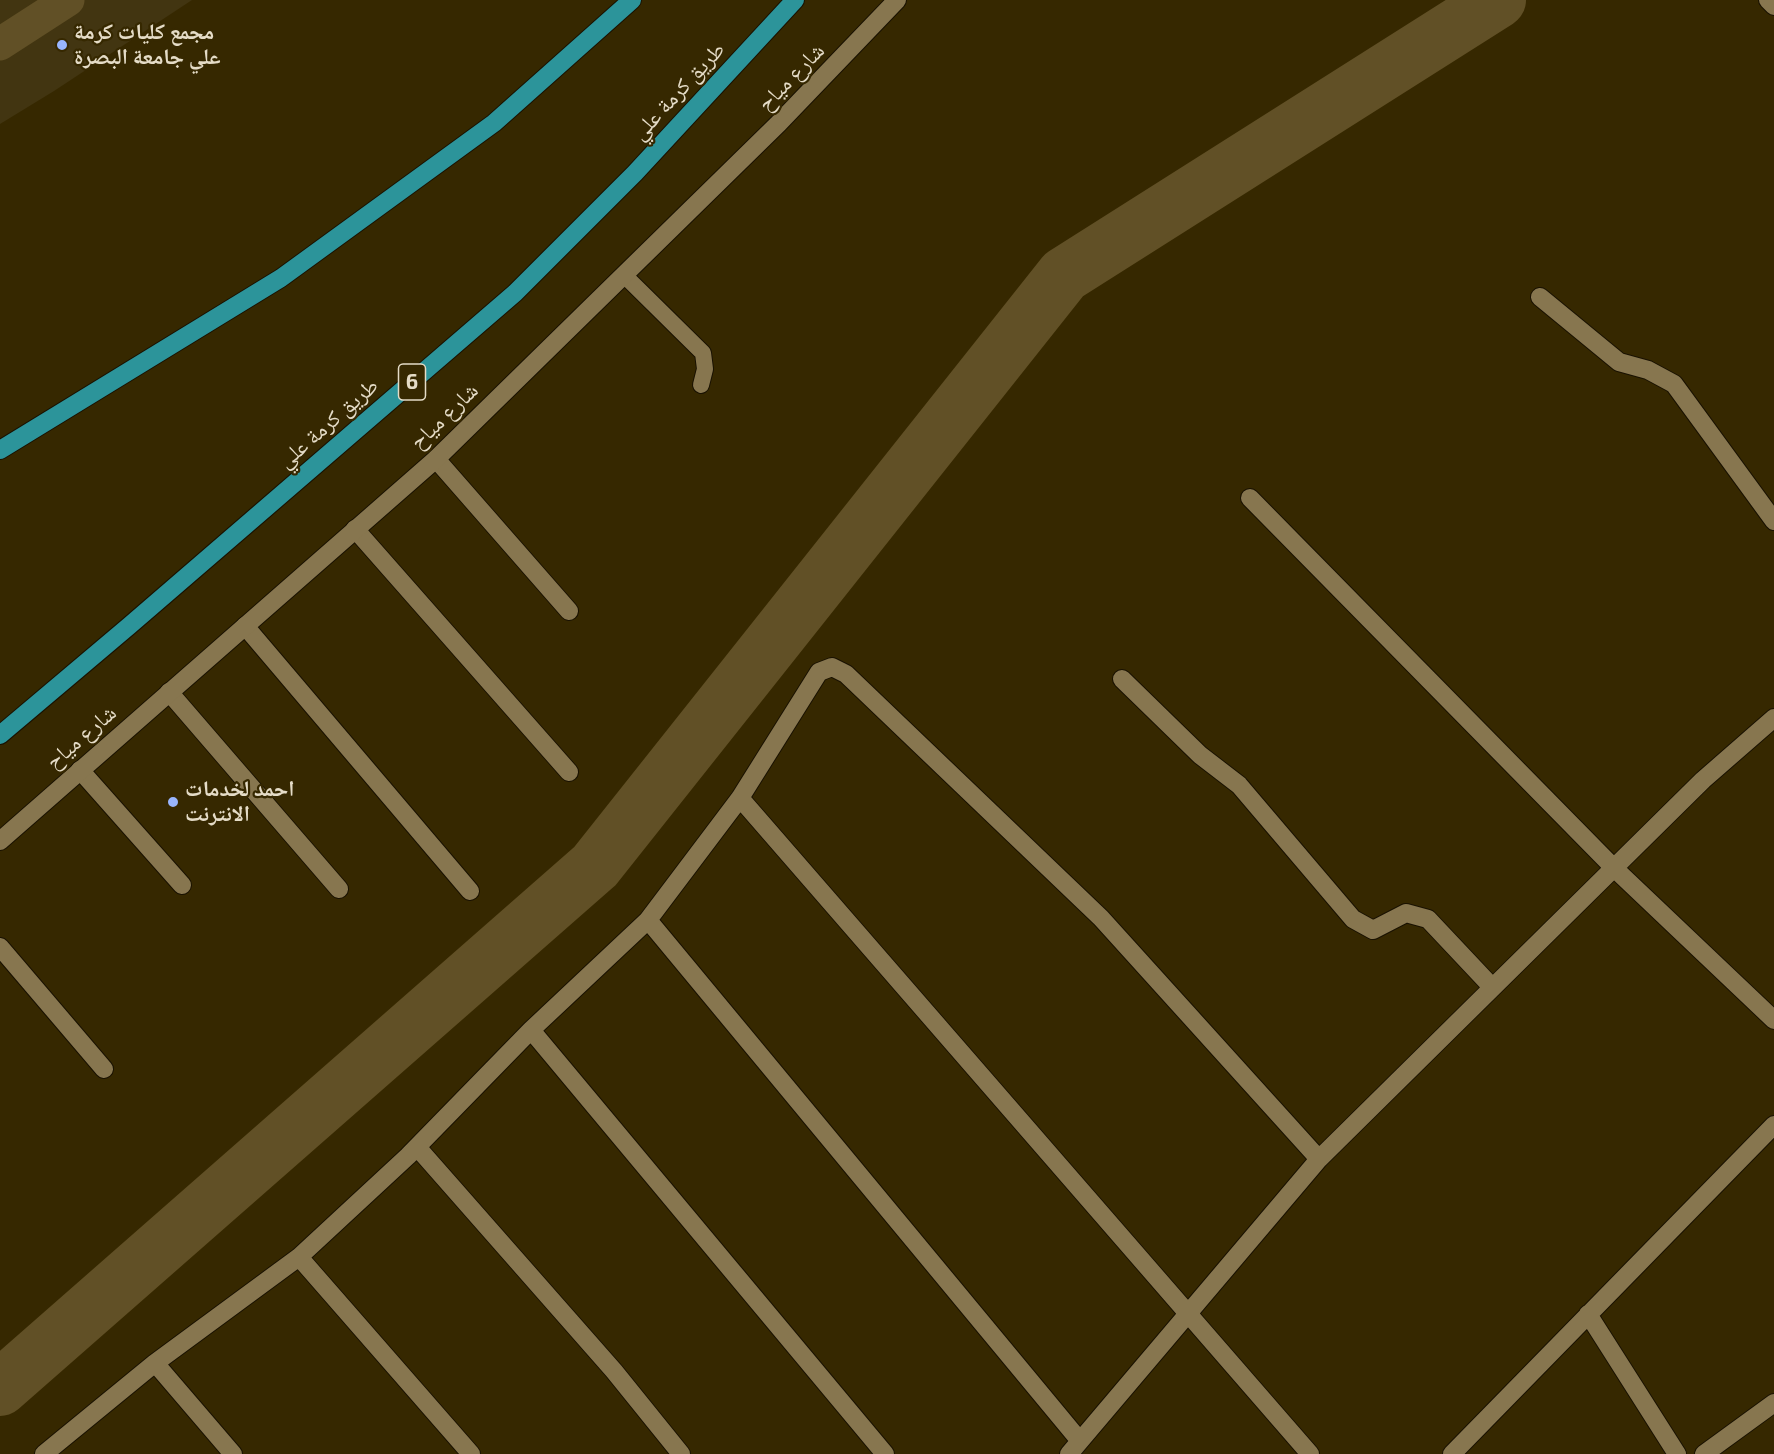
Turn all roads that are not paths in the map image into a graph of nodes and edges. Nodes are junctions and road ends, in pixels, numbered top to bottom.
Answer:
1 (632, 0) edge
2 (795, 0) edge
3 (897, 0) edge
4 (1768, 0) edge
5 (1774, 6) edge
6 (624, 275) junction
7 (1540, 297) dead end
8 (700, 385) dead end
9 (0, 450) edge
10 (436, 459) junction
11 (1250, 498) dead end
12 (1774, 521) edge
13 (355, 530) junction
14 (569, 611) dead end
15 (245, 626) junction
16 (1122, 679) dead end
17 (169, 692) junction
18 (1774, 718) edge
19 (0, 735) edge
20 (80, 770) junction
21 (569, 772) dead end
22 (740, 798) junction
23 (0, 841) edge
24 (1614, 868) junction
25 (183, 885) dead end
26 (339, 889) dead end
27 (470, 891) dead end
28 (648, 920) junction
29 (0, 947) edge
30 (1492, 987) junction
31 (1774, 1020) edge
32 (531, 1030) junction
33 (104, 1070) dead end
34 (1774, 1125) edge
35 (417, 1147) junction
36 (1319, 1159) junction
37 (299, 1257) junction
38 (1188, 1314) junction
39 (1588, 1314) junction
40 (155, 1363) junction
41 (1774, 1403) edge
42 (1075, 1447) edge
43 (44, 1454) edge
44 (233, 1454) edge
45 (471, 1454) edge
46 (681, 1454) edge
47 (885, 1454) edge
48 (1310, 1454) edge
49 (1452, 1454) edge
50 (1677, 1454) edge
51 (1704, 1454) edge

1 - 9 highway
2 - 19 highway, طريق كرمة علي / 6
3 - 6 street, شارع مياح
4 - 5 street
6 - 8 lane
6 - 10 street, شارع مياح
7 - 12 street
10 - 13 street, شارع مياح
10 - 14 street
11 - 24 street
13 - 15 street, شارع مياح
13 - 21 street
15 - 17 street, شارع مياح
15 - 27 street
16 - 30 street
17 - 20 street, شارع مياح
17 - 26 street
18 - 24 street
20 - 23 street, شارع مياح
20 - 25 street
22 - 28 street
22 - 36 street
22 - 38 street
24 - 30 street
24 - 31 street
28 - 32 street
28 - 42 street
29 - 33 street
30 - 36 street
32 - 35 street
32 - 47 street
34 - 39 street
35 - 37 street
35 - 46 street
36 - 38 street
37 - 40 street
37 - 45 street
38 - 42 street
38 - 48 street
39 - 49 street
39 - 50 street
40 - 43 street
40 - 44 street
41 - 51 street

